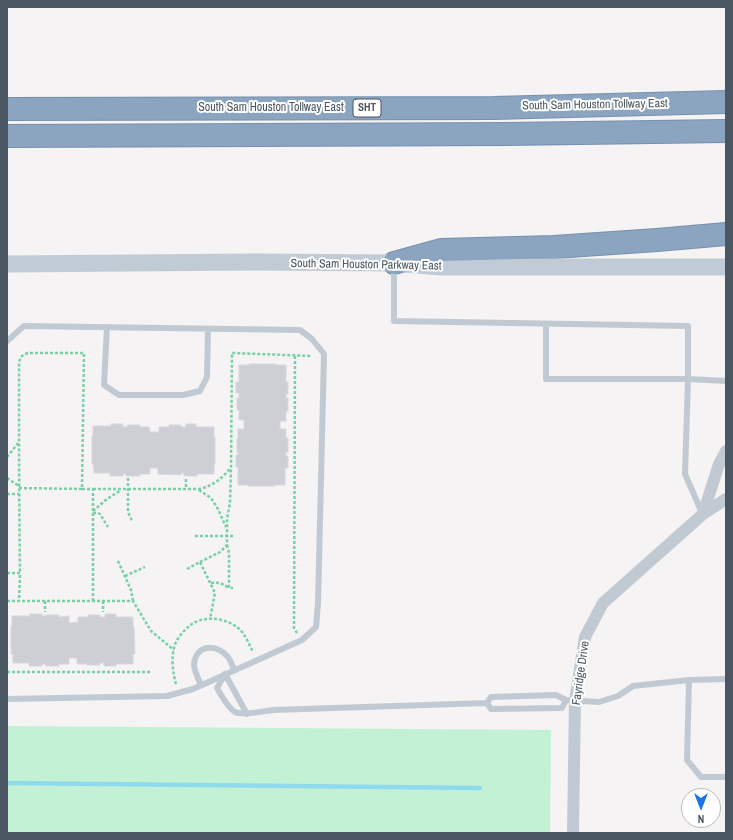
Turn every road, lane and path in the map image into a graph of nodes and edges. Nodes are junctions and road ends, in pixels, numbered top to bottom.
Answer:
1 (726, 102) edge
2 (7, 109) edge
3 (726, 131) edge
4 (7, 136) edge
5 (726, 234) edge
6 (394, 263) junction
7 (7, 264) edge
8 (726, 267) edge
9 (546, 324) junction
10 (107, 327) junction
11 (208, 329) junction
12 (7, 341) edge
13 (295, 356) junction
14 (324, 357) junction
15 (688, 379) junction
16 (726, 381) edge
17 (19, 441) junction
18 (726, 451) edge
19 (7, 457) edge
20 (231, 467) junction
21 (7, 478) edge
22 (128, 478) dead end
23 (186, 478) dead end
24 (19, 487) junction
25 (82, 489) junction
26 (93, 489) junction
27 (122, 489) junction
28 (128, 489) junction
29 (186, 489) junction
30 (199, 489) junction
31 (7, 494) edge
32 (19, 494) junction
33 (726, 499) edge
34 (93, 512) junction
35 (703, 514) junction
36 (132, 521) dead end
37 (108, 527) dead end
38 (226, 527) junction
39 (195, 536) dead end
40 (226, 536) junction
41 (234, 536) dead end
42 (226, 545) junction
43 (118, 561) dead end
44 (200, 562) junction
45 (144, 566) dead end
46 (187, 568) dead end
47 (7, 573) edge
48 (20, 573) junction
49 (125, 576) junction
50 (211, 583) junction
51 (229, 588) junction
52 (233, 588) dead end
53 (7, 601) edge
54 (19, 601) junction
55 (45, 601) junction
56 (93, 601) junction
57 (103, 601) junction
58 (133, 601) junction
59 (45, 612) dead end
60 (103, 612) dead end
61 (210, 620) dead end
62 (302, 640) junction
63 (174, 650) dead end
64 (234, 670) junction
65 (7, 672) edge
66 (150, 672) dead end
67 (225, 674) junction
68 (726, 679) edge
69 (689, 680) junction
70 (201, 685) junction
71 (7, 699) edge
72 (571, 701) junction
73 (487, 703) junction
74 (247, 714) junction
75 (726, 777) edge
76 (573, 833) edge

1 - 2 highway, South Sam Houston Tollway East / SHT
3 - 4 highway, SHT
5 - 6 highway
6 - 7 main road, South Sam Houston Parkway East
6 - 8 main road, South Sam Houston Parkway East
6 - 9 lane
9 - 15 lane
9 - 15 lane
10 - 11 lane
10 - 11 lane
10 - 12 lane
11 - 14 lane
13 - 14 path
13 - 20 path
13 - 62 path
14 - 62 lane
15 - 16 lane
15 - 35 lane
17 - 19 path
17 - 24 path
17 - 25 path
18 - 35 street
20 - 30 path
20 - 38 path
21 - 24 path
22 - 28 path
23 - 29 path
24 - 25 path
24 - 32 path
25 - 26 path
26 - 27 path
26 - 34 path
27 - 28 path
27 - 34 path
28 - 29 path
28 - 36 path
29 - 30 path
30 - 38 path
31 - 32 path
32 - 48 path
33 - 35 street, Fayridge Drive
34 - 37 path
34 - 56 path
35 - 72 street, Fayridge Drive
38 - 40 path
39 - 40 path
40 - 41 path
40 - 42 path
42 - 44 path
42 - 51 path
43 - 49 path
44 - 46 path
44 - 50 path
45 - 49 path
47 - 48 path
48 - 54 path
49 - 58 path
50 - 51 path
50 - 61 path
51 - 52 path
53 - 54 path
54 - 55 path
55 - 56 path
55 - 59 path
56 - 57 path
57 - 58 path
57 - 60 path
58 - 63 path
62 - 64 lane
64 - 67 lane
64 - 70 lane
65 - 66 path
67 - 70 lane
67 - 74 lane
67 - 74 lane
68 - 69 lane
69 - 72 lane
69 - 75 lane
70 - 71 lane
72 - 73 lane
72 - 73 lane
72 - 76 street, Fayridge Drive
73 - 74 lane

